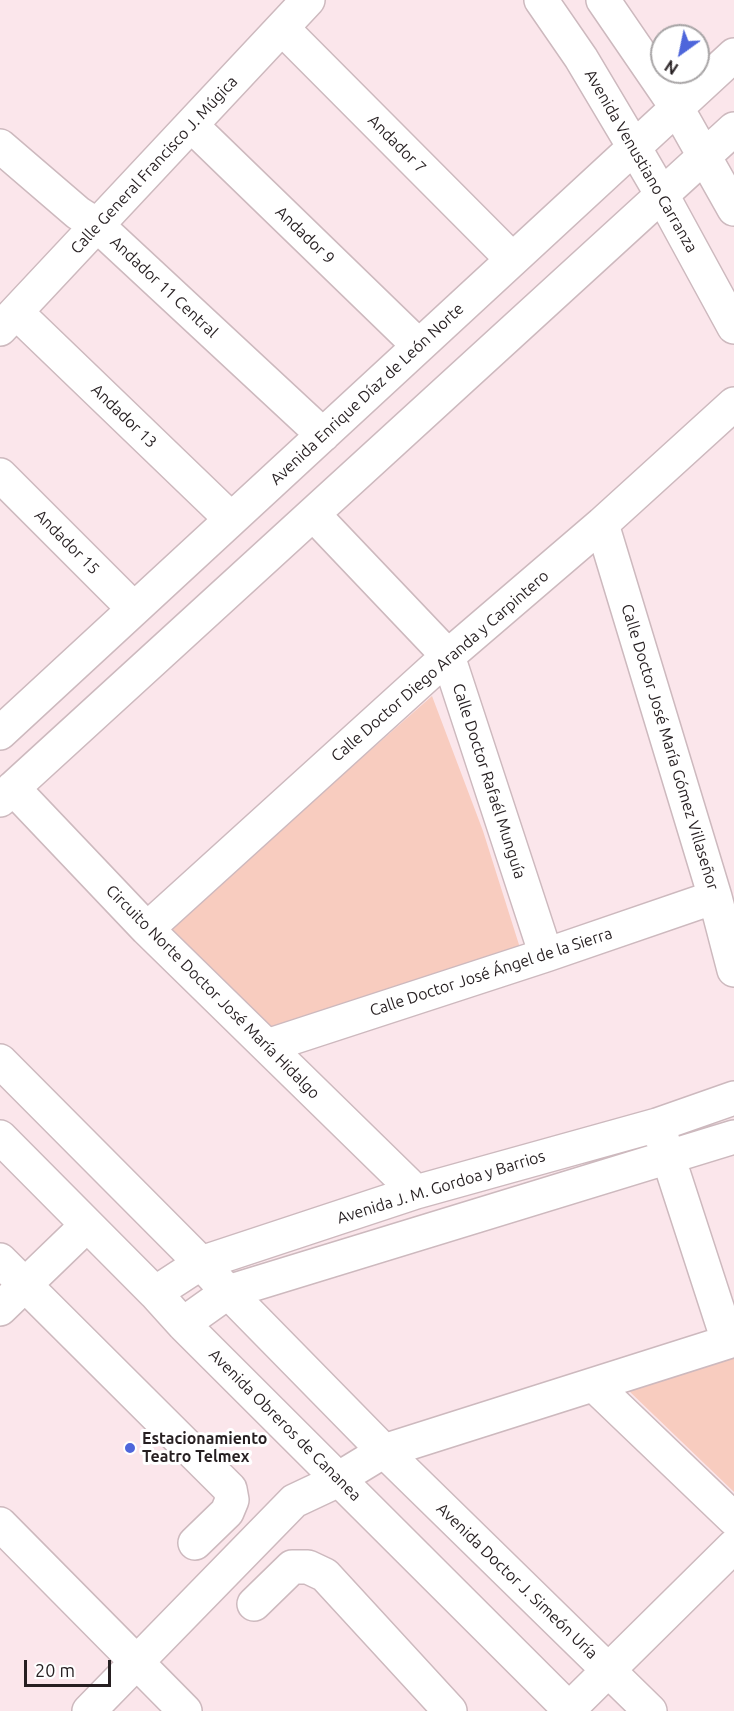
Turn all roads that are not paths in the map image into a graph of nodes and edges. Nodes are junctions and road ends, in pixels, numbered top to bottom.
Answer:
1 (308, 0) edge
2 (541, 0) edge
3 (603, 0) edge
4 (282, 28) junction
5 (734, 55) edge
6 (677, 108) junction
7 (191, 125) junction
8 (734, 129) edge
9 (0, 146) edge
10 (634, 147) junction
11 (705, 155) junction
12 (662, 195) junction
13 (734, 209) edge
14 (98, 225) junction
15 (512, 259) junction
16 (8, 321) edge
17 (734, 327) edge
18 (419, 346) junction
19 (734, 404) edge
20 (323, 435) junction
21 (2, 480) edge
22 (314, 514) junction
23 (231, 519) junction
24 (602, 524) junction
25 (134, 609) junction
26 (448, 656) junction
27 (0, 733) edge
28 (7, 794) edge
29 (715, 897) junction
30 (147, 929) junction
31 (546, 955) junction
32 (734, 970) edge
33 (267, 1046) junction
34 (0, 1061) edge
35 (734, 1098) edge
36 (657, 1125) junction
37 (0, 1137) edge
38 (734, 1137) edge
39 (669, 1157) junction
40 (416, 1192) junction
41 (87, 1225) junction
42 (0, 1260) edge
43 (201, 1263) junction
44 (24, 1284) junction
45 (228, 1292) junction
46 (155, 1293) junction
47 (0, 1309) edge
48 (183, 1324) junction
49 (731, 1341) edge
50 (594, 1385) junction
51 (384, 1451) junction
52 (340, 1478) junction
53 (734, 1519) edge
54 (0, 1524) edge
55 (195, 1543) dead end
56 (734, 1546) edge
57 (254, 1604) dead end
58 (136, 1662) junction
59 (609, 1670) junction
60 (569, 1710) edge
61 (89, 1711) edge
62 (185, 1711) edge
63 (450, 1711) edge
64 (650, 1711) edge

1 - 4 street, Calle General Francisco J. Múgica
2 - 10 street, Avenida Venustiano Carranza
3 - 6 street
4 - 7 street, Calle General Francisco J. Múgica
4 - 15 street, Andador 7
5 - 6 street, Avenida Enrique Díaz de León Norte
6 - 10 street, Avenida Enrique Díaz de León Norte
6 - 11 street
7 - 14 street, Calle General Francisco J. Múgica
7 - 18 street, Andador 9
8 - 11 street
9 - 14 street, Andador 11 Central
10 - 12 street, Avenida Venustiano Carranza
10 - 15 street, Avenida Enrique Díaz de León Norte
11 - 12 street
11 - 13 street
12 - 17 street, Avenida Venustiano Carranza
12 - 22 street
14 - 16 street, Calle General Francisco J. Múgica
14 - 20 street, Andador 11 Central
15 - 18 street, Avenida Enrique Díaz de León Norte
16 - 23 street, Andador 13
18 - 20 street, Avenida Enrique Díaz de León Norte
19 - 24 street, Calle Doctor Diego Aranda y Carpintero
20 - 23 street, Avenida Enrique Díaz de León Norte
21 - 25 street, Andador 15
22 - 26 street, Calle Doctor Rafaél Munguía
22 - 28 street
23 - 25 street, Avenida Enrique Díaz de León Norte
24 - 26 street, Calle Doctor Diego Aranda y Carpintero
24 - 29 street, Calle Doctor José María Gómez Villaseñor
25 - 27 street, Avenida Enrique Díaz de León Norte
26 - 30 street, Calle Doctor Diego Aranda y Carpintero
26 - 31 street, Calle Doctor Rafaél Munguía
28 - 30 street, Circuito Norte Doctor José María Hidalgo
29 - 31 street, Calle Doctor José Ángel de la Sierra
29 - 32 street, Calle Doctor José María Gómez Villaseñor
30 - 33 street, Circuito Norte Doctor José María Hidalgo
31 - 33 street, Calle Doctor José Ángel de la Sierra
33 - 40 street, Circuito Norte Doctor José María Hidalgo
34 - 43 street
35 - 36 street, Avenida J. M. Gordoa y Barrios
36 - 39 street
36 - 40 street, Avenida J. M. Gordoa y Barrios
37 - 41 street, Avenida Obreros de Cananea
38 - 39 street
39 - 45 street
39 - 49 street
40 - 43 street, Avenida J. M. Gordoa y Barrios
41 - 44 street
41 - 46 street, Avenida Obreros de Cananea
42 - 44 street
43 - 45 street
43 - 46 street, Avenida J. M. Gordoa y Barrios
44 - 47 street
44 - 55 street
45 - 48 street
45 - 51 street
46 - 48 street, Avenida Obreros de Cananea
48 - 52 street, Avenida Obreros de Cananea
49 - 50 street
50 - 51 street
50 - 53 street
51 - 52 street
51 - 59 street, Avenida Doctor J. Simeón Uría
52 - 58 street
52 - 60 street, Avenida Obreros de Cananea
54 - 58 street
56 - 59 street
57 - 63 street
58 - 61 street
58 - 62 street
59 - 60 street
59 - 64 street, Avenida Doctor J. Simeón Uría

